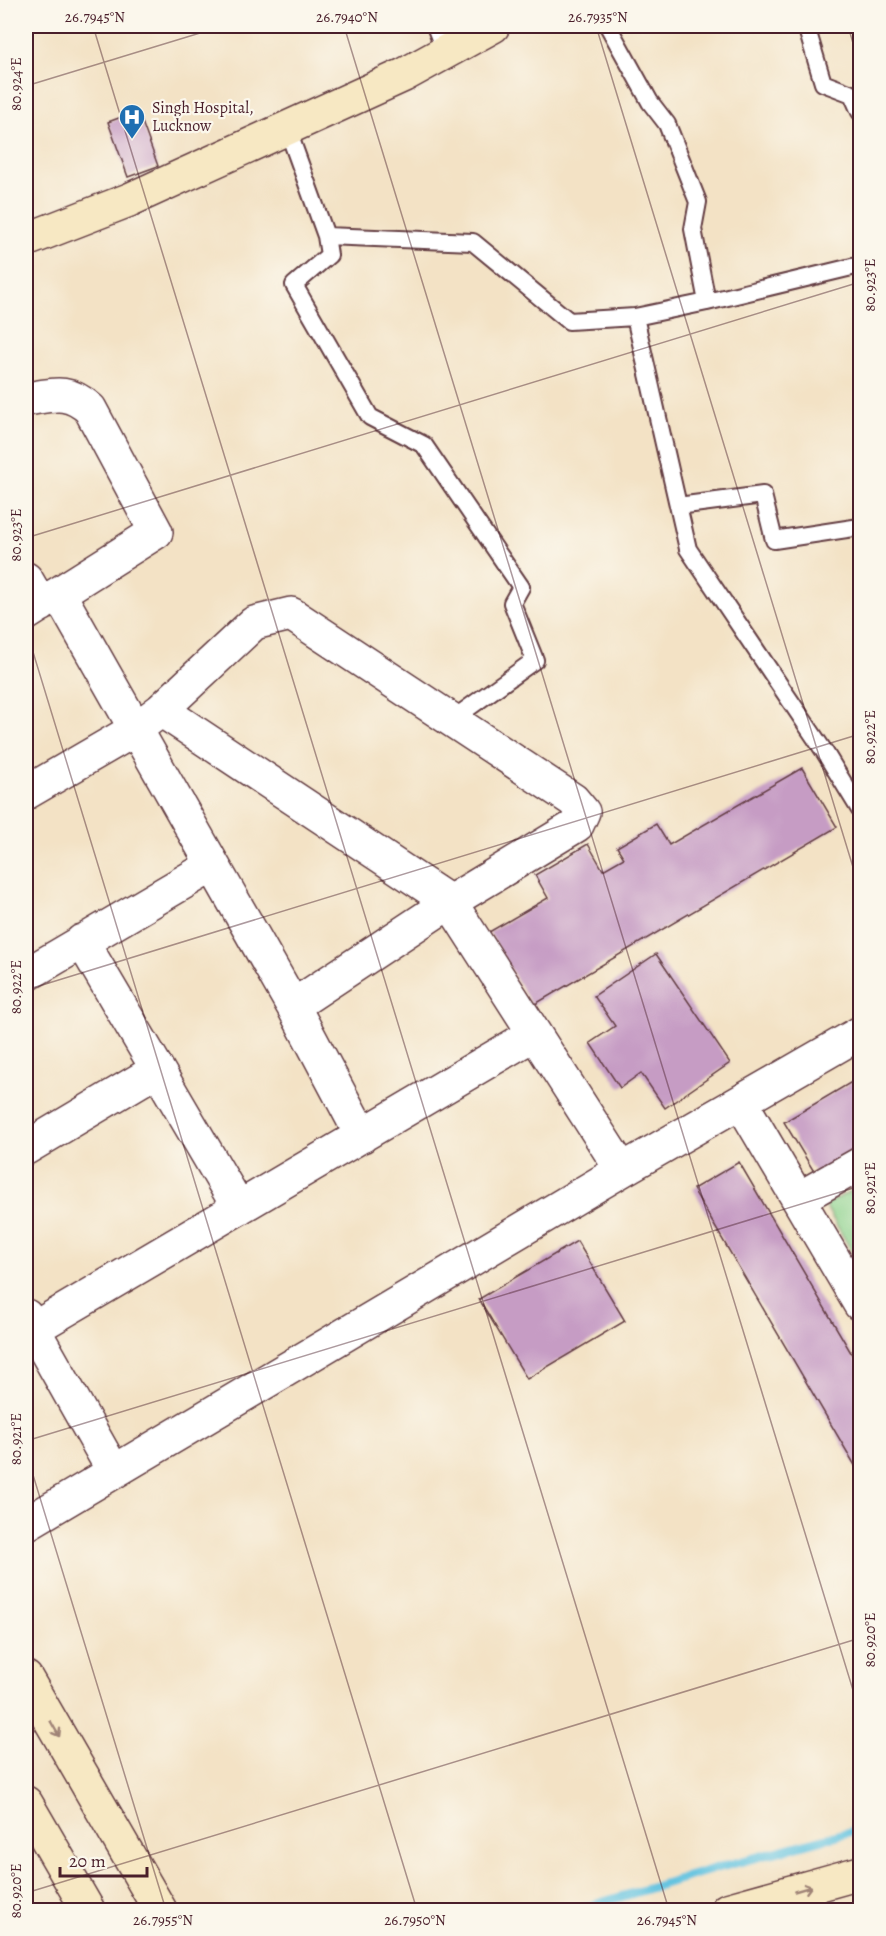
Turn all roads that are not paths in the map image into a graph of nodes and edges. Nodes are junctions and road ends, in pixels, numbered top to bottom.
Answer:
1 (493, 26) edge
2 (608, 26) edge
3 (806, 26) edge
4 (440, 39) edge
5 (861, 112) edge
6 (287, 128) junction
7 (326, 236) junction
8 (26, 240) edge
9 (861, 265) edge
10 (707, 302) junction
11 (635, 317) junction
12 (26, 399) edge
13 (678, 506) junction
14 (861, 527) edge
15 (38, 598) edge
16 (148, 719) junction
17 (453, 719) junction
18 (26, 793) edge
19 (861, 810) edge
20 (213, 864) junction
21 (450, 902) junction
22 (82, 941) junction
23 (26, 975) edge
24 (293, 1006) junction
25 (861, 1033) edge
26 (534, 1034) junction
27 (157, 1070) junction
28 (741, 1102) junction
29 (362, 1136) junction
30 (26, 1148) edge
31 (861, 1164) edge
32 (622, 1170) junction
33 (798, 1199) junction
34 (239, 1208) junction
35 (861, 1304) edge
36 (29, 1323) edge
37 (114, 1472) junction
38 (26, 1524) edge
39 (26, 1678) edge
40 (26, 1803) edge
41 (861, 1873) edge
42 (88, 1911) edge
43 (160, 1911) edge
44 (727, 1911) edge

1 - 4 street
2 - 10 lane
3 - 5 lane
4 - 6 street
6 - 7 lane
6 - 8 street
7 - 11 lane
7 - 17 lane
9 - 10 lane
10 - 11 lane
11 - 13 lane
12 - 15 street
13 - 14 lane
13 - 19 lane
15 - 16 street
16 - 17 street
16 - 18 street
16 - 20 street
16 - 21 street
17 - 21 street
20 - 22 street
20 - 24 street
21 - 24 street
21 - 26 street
22 - 23 street
22 - 27 street
24 - 29 street
25 - 28 street
26 - 29 street
26 - 32 street
27 - 30 street
27 - 34 street
28 - 32 street
28 - 33 street
29 - 34 street
31 - 33 street
32 - 37 street
33 - 35 street
34 - 36 street
36 - 37 street
37 - 38 street
39 -> 43 street
40 - 42 street
44 -> 41 street

